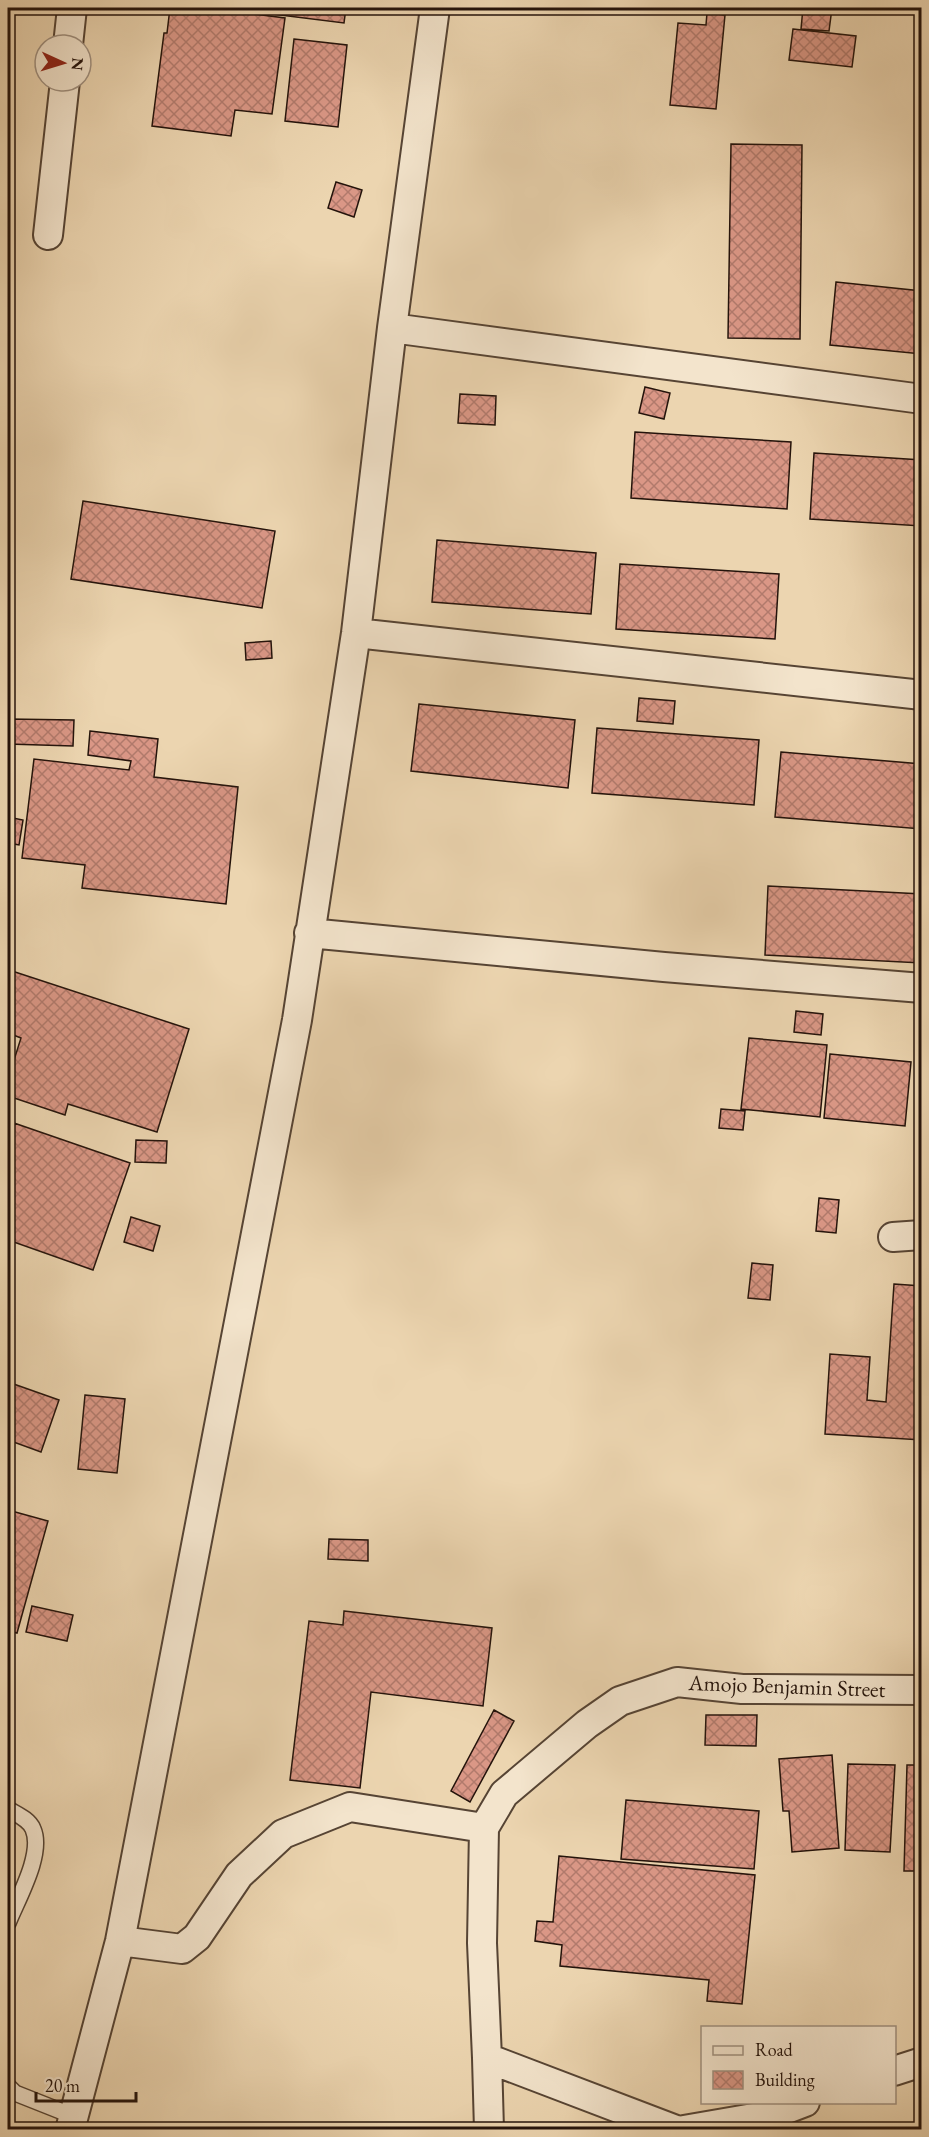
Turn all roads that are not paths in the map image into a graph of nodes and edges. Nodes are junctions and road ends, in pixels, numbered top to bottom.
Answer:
1 (72, 8) edge
2 (435, 8) edge
3 (69, 33) edge
4 (64, 93) edge
5 (48, 235) dead end
6 (392, 327) junction
7 (921, 399) edge
8 (356, 633) junction
9 (921, 695) edge
10 (309, 933) junction
11 (921, 988) edge
12 (921, 1235) edge
13 (893, 1237) dead end
14 (921, 1690) edge
15 (8, 1809) edge
16 (484, 1828) junction
17 (8, 1923) edge
18 (120, 1941) junction
19 (487, 2058) junction
20 (921, 2062) edge
21 (896, 2070) edge
22 (8, 2086) edge
23 (802, 2104) edge
24 (72, 2123) edge
25 (489, 2130) edge
26 (676, 2130) edge
27 (684, 2130) edge

1 - 3 street
2 - 6 street
4 - 5 street
6 - 7 street
6 - 8 street
8 - 9 street
8 - 10 street
10 - 11 street
10 - 18 street
12 - 13 street
14 - 16 street, Amojo Benjamin Street
15 - 17 lane
16 - 18 street
16 - 19 street
18 - 24 street
19 - 25 street
19 - 26 street
20 - 21 street
22 - 24 lane
23 - 27 street

